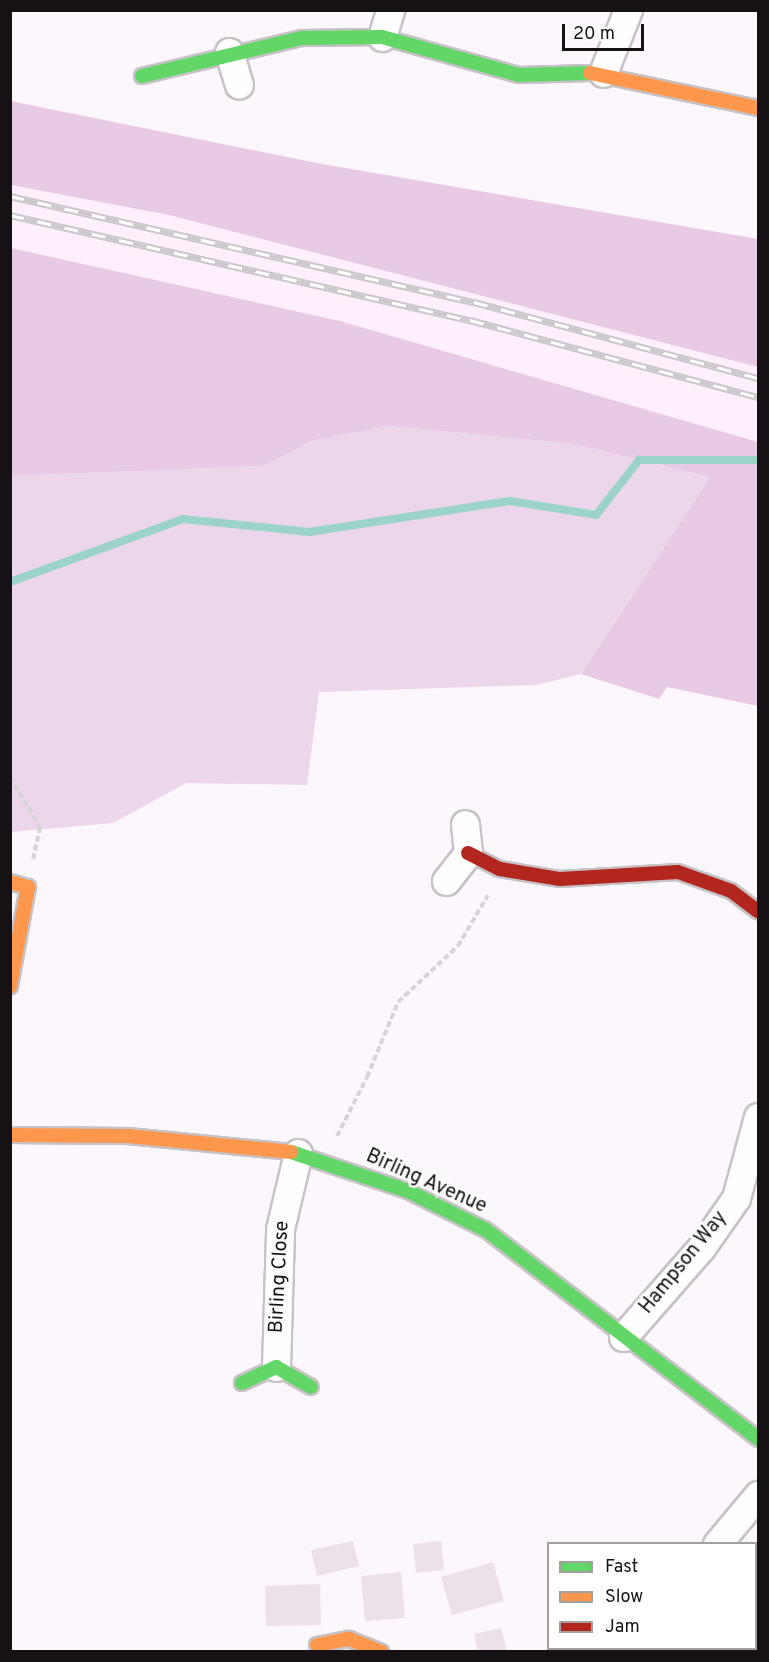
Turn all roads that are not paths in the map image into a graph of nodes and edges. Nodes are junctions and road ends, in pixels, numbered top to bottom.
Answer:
1 (390, 10) edge
2 (628, 10) edge
3 (382, 37) junction
4 (229, 52) junction
5 (603, 72) junction
6 (142, 76) dead end
7 (239, 84) dead end
8 (759, 108) edge
9 (465, 824) dead end
10 (468, 853) junction
11 (446, 881) dead end
12 (10, 882) edge
13 (759, 911) edge
14 (10, 986) edge
15 (759, 1117) edge
16 (10, 1135) edge
17 (298, 1153) junction
18 (623, 1337) junction
19 (276, 1367) junction
20 (242, 1383) dead end
21 (311, 1387) dead end
22 (759, 1439) edge
23 (759, 1496) edge
24 (719, 1542) edge
25 (317, 1645) dead end
26 (382, 1652) edge

1 - 3 street
2 - 5 street
3 - 4 street
3 - 5 street
4 - 6 street
4 - 7 street
5 - 8 street
9 - 10 street
10 - 11 street
10 - 13 street
12 - 14 street
15 - 18 street, Hampson Way
16 - 17 street, Birling Avenue
17 - 18 street, Birling Avenue
17 - 19 street, Birling Close
18 - 22 street, Birling Avenue
19 - 20 street
19 - 21 street
23 - 24 street
25 - 26 street

